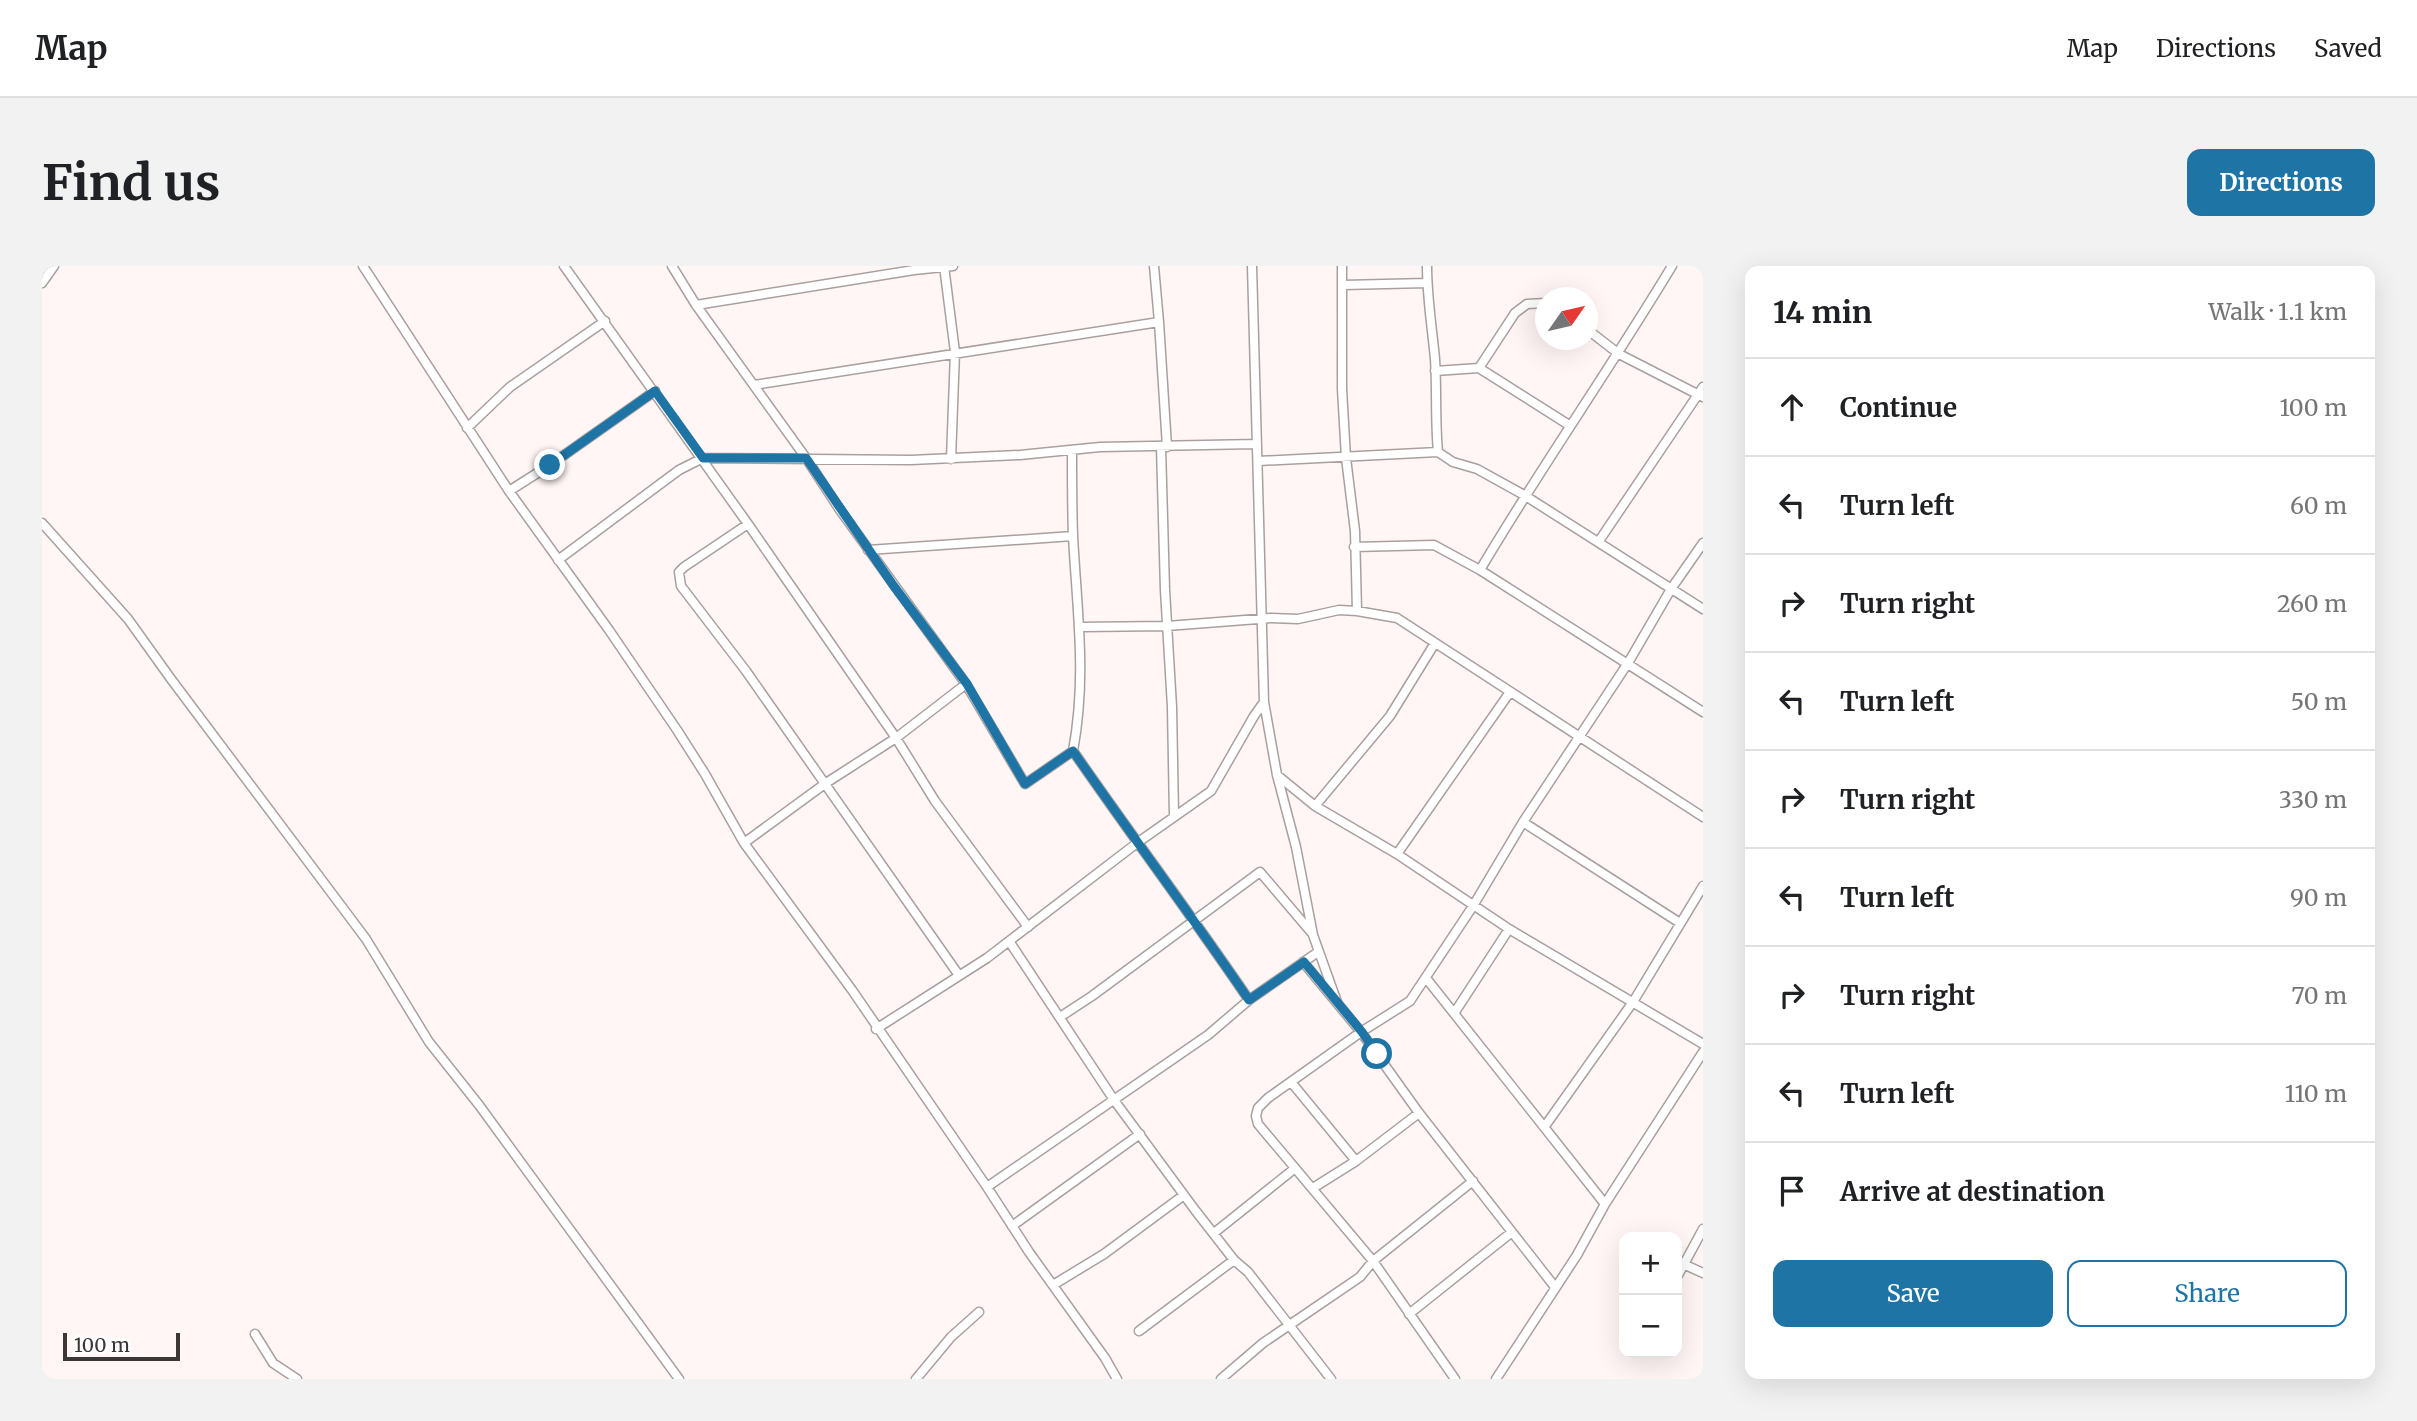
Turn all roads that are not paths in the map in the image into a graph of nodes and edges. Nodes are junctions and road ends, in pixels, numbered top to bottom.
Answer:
1 (54, 266) edge
2 (363, 266) edge
3 (564, 266) edge
4 (672, 266) edge
5 (954, 266) edge
6 (1154, 266) edge
7 (1252, 266) edge
8 (1342, 266) edge
9 (1427, 266) edge
10 (1672, 266) edge
11 (944, 267) edge
12 (42, 283) edge
13 (1427, 283) junction
14 (1343, 285) junction
15 (1535, 304) edge
16 (696, 305) junction
17 (605, 321) junction
18 (1159, 322) junction
19 (1598, 338) edge
20 (955, 352) junction
21 (1619, 354) junction
22 (1479, 368) junction
23 (1435, 371) junction
24 (754, 384) junction
25 (655, 391) junction
26 (1701, 393) edge
27 (1569, 425) junction
28 (467, 428) junction
29 (1257, 444) junction
30 (1164, 447) junction
31 (1072, 450) junction
32 (1438, 452) junction
33 (703, 458) junction
34 (806, 458) junction
35 (1346, 458) junction
36 (951, 459) junction
37 (1259, 461) junction
38 (509, 491) junction
39 (1524, 495) junction
40 (42, 523) edge
41 (748, 524) junction
42 (1073, 536) junction
43 (1599, 541) junction
44 (1703, 543) edge
45 (1354, 547) junction
46 (868, 550) junction
47 (558, 560) junction
48 (1480, 570) junction
49 (1671, 589) junction
50 (1703, 609) edge
51 (1357, 611) junction
52 (1262, 619) junction
53 (1167, 626) junction
54 (1081, 627) junction
55 (1435, 643) junction
56 (1628, 663) junction
57 (967, 684) junction
58 (1510, 692) junction
59 (1264, 702) junction
60 (1703, 712) edge
61 (1581, 735) junction
62 (896, 738) junction
63 (1073, 751) junction
64 (1277, 775) junction
65 (826, 783) junction
66 (1315, 806) junction
67 (1174, 816) junction
68 (1703, 817) edge
69 (1522, 822) junction
70 (744, 843) junction
71 (1137, 843) junction
72 (1397, 854) junction
73 (1703, 886) edge
74 (1473, 905) junction
75 (1195, 920) junction
76 (1680, 923) junction
77 (1028, 927) junction
78 (1509, 929) junction
79 (1313, 935) junction
80 (1009, 941) junction
81 (1318, 952) junction
82 (1304, 962) junction
83 (958, 974) junction
84 (1426, 978) junction
85 (1249, 1000) junction
86 (1337, 1002) junction
87 (1633, 1002) junction
88 (1455, 1012) junction
89 (1060, 1017) junction
90 (876, 1029) junction
91 (1362, 1032) junction
92 (1703, 1044) edge
93 (1703, 1052) edge
94 (1291, 1082) junction
95 (1114, 1100) junction
96 (1419, 1113) junction
97 (1545, 1126) junction
98 (1140, 1134) junction
99 (1356, 1161) junction
100 (1294, 1170) junction
101 (1473, 1181) junction
102 (987, 1187) junction
103 (1313, 1188) junction
104 (1184, 1195) junction
105 (1605, 1205) junction
106 (1012, 1226) junction
107 (1703, 1229) edge
108 (1511, 1232) junction
109 (1214, 1233) junction
110 (1234, 1260) junction
111 (1373, 1261) junction
112 (1683, 1264) joint
113 (1703, 1273) edge
114 (1053, 1285) junction
115 (1555, 1287) junction
116 (979, 1312) dead end
117 (1409, 1314) junction
118 (1289, 1324) junction
119 (1139, 1331) dead end
120 (255, 1334) dead end
121 (1501, 1377) edge
122 (297, 1379) edge
123 (679, 1379) edge
124 (916, 1379) edge
125 (1117, 1379) edge
126 (1221, 1379) edge
127 (1332, 1379) edge
128 (1455, 1379) edge

1 - 12 street
2 - 28 street
3 - 17 street
4 - 16 street
5 - 11 street
6 - 18 street
7 - 29 street
8 - 14 street
9 - 13 street
10 - 21 street
11 - 16 street
11 - 20 street
13 - 14 street
13 - 23 street
14 - 35 street
15 - 22 street
16 - 24 street
17 - 25 street
17 - 28 street
18 - 20 street
18 - 30 street
19 - 21 street
20 - 24 street
20 - 36 street
21 - 26 street
21 - 27 street
22 - 23 street
22 - 27 street
23 - 32 street
24 - 34 street
25 - 33 street
25 - 38 street
26 - 43 street
27 - 39 street
28 - 38 street
29 - 30 street
29 - 37 street
30 - 31 street
30 - 53 street
31 - 36 street
31 - 42 street
32 - 35 street
32 - 39 street
33 - 34 street
33 - 41 street
33 - 47 street
34 - 36 street
34 - 46 street
35 - 37 street
35 - 45 street
37 - 52 street
38 - 47 street
39 - 43 street
39 - 48 street
40 - 123 street
41 - 62 street
41 - 65 street
42 - 46 street
42 - 54 street
43 - 49 street
44 - 49 street
45 - 48 street
45 - 51 street
46 - 57 street
47 - 70 street
48 - 56 street
49 - 50 street
49 - 56 street
51 - 52 street
51 - 55 street
52 - 53 street
52 - 59 street
53 - 54 street
53 - 67 street
54 - 63 street
55 - 58 street
55 - 66 street
56 - 60 street
56 - 61 street
57 - 62 street
57 - 63 street
58 - 61 street
58 - 72 street
59 - 64 street
59 - 67 street
61 - 68 street
61 - 69 street
62 - 65 street
62 - 77 street
63 - 71 street
64 - 66 street
64 - 79 street
65 - 70 street
65 - 83 street
66 - 72 street
67 - 71 street
69 - 74 street
69 - 76 street
70 - 90 street
71 - 75 street
71 - 77 street
72 - 74 street
73 - 76 street
74 - 78 street
74 - 84 street
75 - 79 street
75 - 85 street
75 - 89 street
76 - 87 street
77 - 80 street
78 - 87 street
78 - 88 street
79 - 81 street
80 - 83 street
80 - 89 street
81 - 82 street
81 - 86 street
82 - 85 street
82 - 86 street
83 - 90 street
84 - 88 street
84 - 91 street
85 - 95 street
86 - 91 street
87 - 92 street
87 - 97 street
88 - 97 street
89 - 95 street
90 - 102 street
91 - 94 street
91 - 96 street
93 - 105 street
94 - 99 street
94 - 100 street
95 - 98 street
95 - 102 street
96 - 99 street
96 - 101 street
97 - 105 street
98 - 104 street
98 - 106 street
99 - 103 street
100 - 103 street
100 - 109 street
101 - 108 street
101 - 111 street
102 - 106 street
103 - 111 street
104 - 109 street
104 - 114 street
105 - 115 street
106 - 114 street
107 - 112 street
108 - 115 street
108 - 117 street
109 - 110 street
110 - 118 street
110 - 119 street
111 - 117 street
111 - 118 street
112 - 113 street
114 - 125 street
115 - 121 street
116 - 124 street
117 - 128 street
118 - 126 street
118 - 127 street
120 - 122 street

